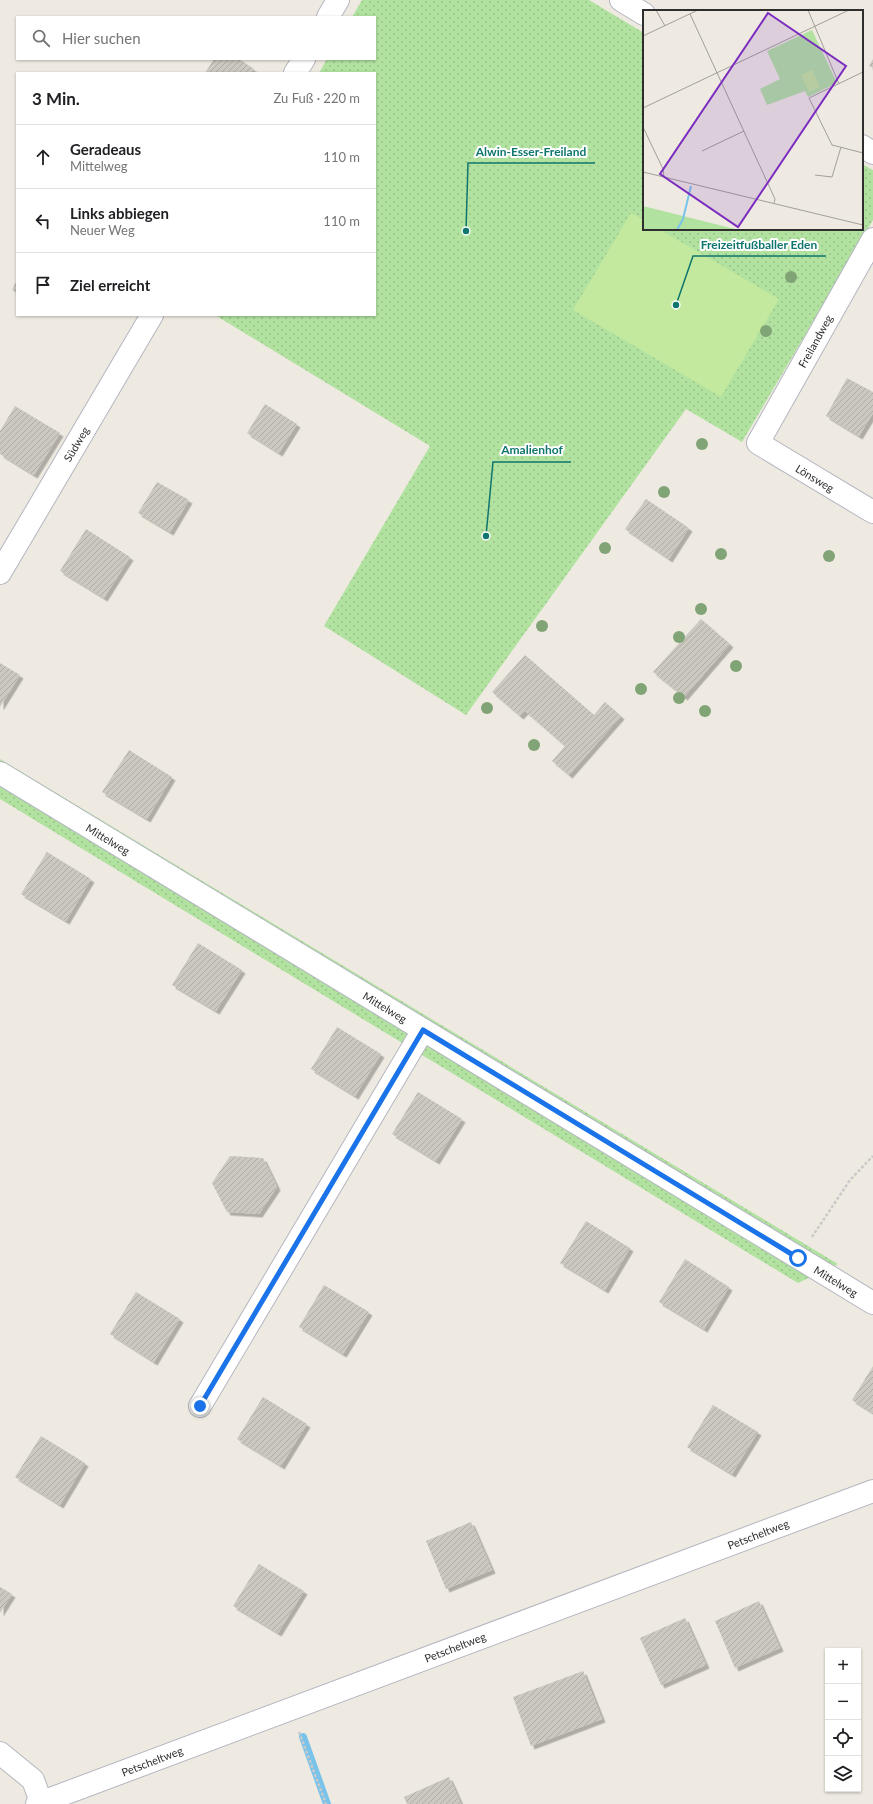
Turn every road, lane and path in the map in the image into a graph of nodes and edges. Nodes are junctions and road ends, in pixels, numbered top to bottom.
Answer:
1 (338, 0) edge
2 (621, 0) edge
3 (643, 13) edge
4 (329, 16) edge
5 (303, 60) edge
6 (296, 72) edge
7 (863, 147) edge
8 (873, 152) edge
9 (873, 239) edge
10 (151, 316) edge
11 (758, 443) joint
12 (873, 512) edge
13 (0, 573) edge
14 (0, 773) edge
15 (423, 1030) junction
16 (873, 1156) edge
17 (798, 1258) junction
18 (873, 1303) edge
19 (200, 1406) dead end
20 (873, 1491) edge
21 (290, 1709) junction
22 (0, 1753) edge
23 (39, 1803) edge
24 (326, 1804) edge

1 - 4 street
2 - 3 street
5 - 6 street
7 - 8 street
9 - 11 street, Freilandweg
10 - 13 street, Südweg
11 - 12 street, Lönsweg
14 - 15 street, Mittelweg
15 - 17 street, Mittelweg
15 - 19 street
16 - 17 path
17 - 18 street, Mittelweg
20 - 21 street, Petscheltweg
21 - 23 street, Petscheltweg
21 - 24 path
22 - 23 street

